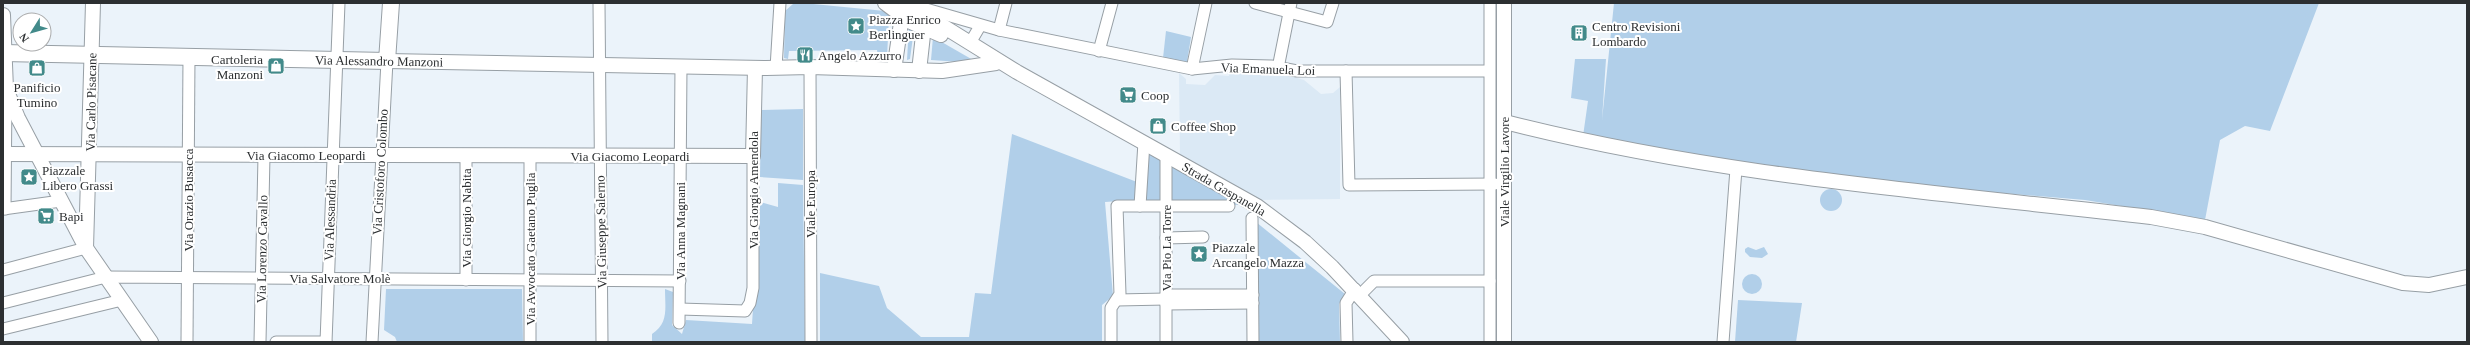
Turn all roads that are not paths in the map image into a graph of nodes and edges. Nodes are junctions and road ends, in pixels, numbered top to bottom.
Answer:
1 (93, 3) edge
2 (339, 3) edge
3 (390, 3) edge
4 (599, 3) edge
5 (780, 3) edge
6 (885, 3) edge
7 (1006, 3) edge
8 (1112, 3) edge
9 (1206, 3) edge
10 (1255, 3) edge
11 (1333, 3) edge
12 (1490, 3) edge
13 (1504, 3) edge
14 (1290, 7) edge
15 (910, 9) edge
16 (3, 15) edge
17 (924, 26) junction
18 (980, 26) junction
19 (999, 30) junction
20 (970, 43) junction
21 (1099, 51) junction
22 (4, 53) edge
23 (92, 55) junction
24 (189, 57) junction
25 (336, 60) junction
26 (387, 61) junction
27 (996, 63) junction
28 (601, 64) junction
29 (681, 66) junction
30 (810, 67) junction
31 (755, 68) junction
32 (776, 68) junction
33 (1278, 68) junction
34 (1192, 69) junction
35 (894, 70) junction
36 (919, 70) junction
37 (1346, 71) junction
38 (1489, 71) junction
39 (1017, 72) junction
40 (6, 89) junction
41 (1505, 122) junction
42 (1144, 142) junction
43 (4, 154) edge
44 (38, 154) junction
45 (333, 154) junction
46 (90, 155) junction
47 (188, 155) junction
48 (381, 155) junction
49 (1166, 155) junction
50 (264, 156) junction
51 (466, 156) junction
52 (530, 156) junction
53 (680, 156) junction
54 (753, 156) junction
55 (600, 157) junction
56 (1736, 169) junction
57 (1489, 184) junction
58 (1504, 184) junction
59 (61, 201) junction
60 (1140, 206) junction
61 (1166, 206) junction
62 (1229, 206) dead end
63 (4, 209) edge
64 (1252, 218) dead end
65 (1203, 237) dead end
66 (1166, 238) junction
67 (86, 248) junction
68 (3, 270) edge
69 (187, 277) junction
70 (2467, 277) edge
71 (106, 278) junction
72 (261, 278) junction
73 (328, 278) junction
74 (375, 278) junction
75 (466, 280) junction
76 (530, 280) junction
77 (602, 280) junction
78 (680, 281) junction
79 (1490, 281) junction
80 (1358, 292) junction
81 (1253, 299) junction
82 (122, 300) junction
83 (1117, 300) junction
84 (1166, 300) junction
85 (3, 303) edge
86 (680, 309) junction
87 (679, 323) dead end
88 (3, 329) edge
89 (151, 342) edge
90 (187, 342) edge
91 (260, 342) edge
92 (276, 342) edge
93 (326, 342) edge
94 (372, 342) edge
95 (530, 342) edge
96 (602, 342) edge
97 (811, 342) edge
98 (1111, 342) edge
99 (1166, 342) edge
100 (1253, 342) edge
101 (1347, 342) edge
102 (1402, 342) edge
103 (1490, 342) edge
104 (1504, 342) edge
105 (1724, 342) edge

1 - 23 street, Via Carlo Pisacane
2 - 25 street, Via Alessandria
3 - 26 main road, Via Cristoforo Colombo
4 - 28 street, Via Giuseppe Salerno
5 - 32 street
6 - 15 street
7 - 19 street
8 - 21 street
9 - 34 street
10 - 14 street
11 - 14 street
12 - 38 street
13 - 41 street, Viale Virgilio Lavore
14 - 33 street
15 - 17 street, Strada Gaspanella
15 - 18 street, Via Emanuela Loi
15 - 20 street, Strada Gaspanella
15 - 35 street
16 - 22 street
17 - 27 street, Strada Gaspanella
17 - 36 street
18 - 19 street, Via Emanuela Loi
18 - 20 street
19 - 21 street, Via Emanuela Loi
20 - 39 street, Strada Gaspanella
21 - 34 street, Via Emanuela Loi
22 - 23 main road, Via Alessandro Manzoni
22 - 40 street
23 - 24 main road, Via Alessandro Manzoni
23 - 46 street, Via Carlo Pisacane
24 - 25 main road, Via Alessandro Manzoni
24 - 47 street, Via Orazio Busacca
25 - 26 main road, Via Alessandro Manzoni
25 - 45 street, Via Alessandria
26 - 28 street, Via Alessandro Manzoni
26 - 48 street, Via Cristoforo Colombo
27 - 36 street, Via Alessandro Manzoni
27 - 39 street, Strada Gaspanella
28 - 29 street, Via Alessandro Manzoni
28 - 55 street, Via Giuseppe Salerno
29 - 31 street, Via Alessandro Manzoni
29 - 53 street, Via Anna Magnani
30 - 32 street, Via Alessandro Manzoni
30 - 35 street, Via Alessandro Manzoni
30 - 97 street, Viale Europa
31 - 32 street, Via Alessandro Manzoni
31 - 54 street, Via Giorgio Amendola
33 - 34 street, Via Emanuela Loi
33 - 37 street, Via Emanuela Loi
35 - 36 street, Via Alessandro Manzoni
37 - 38 street, Via Emanuela Loi
37 - 57 street
38 - 57 street
39 - 42 street, Strada Gaspanella
40 - 43 street
40 - 44 street
41 - 56 street
41 - 58 street, Viale Virgilio Lavore
42 - 49 street, Strada Gaspanella
42 - 60 street
43 - 44 street, Via Giacomo Leopardi
43 - 63 street
44 - 46 street, Via Giacomo Leopardi
44 - 59 street
45 - 48 street, Via Giacomo Leopardi
45 - 50 street, Via Giacomo Leopardi
45 - 73 street, Via Alessandria
46 - 47 street, Via Giacomo Leopardi
46 - 67 street, Via Carlo Pisacane
47 - 50 street, Via Giacomo Leopardi
47 - 69 street, Via Orazio Busacca
48 - 51 street, Via Giacomo Leopardi
48 - 74 street, Via Cristoforo Colombo
49 - 61 street, Via Pio La Torre
49 - 80 street, Strada Gaspanella
50 - 72 street, Via Lorenzo Cavallo
51 - 52 street, Via Giacomo Leopardi
51 - 75 street, Via Giorgio Nabita
52 - 55 street, Via Giacomo Leopardi
52 - 76 street, Via Avvocato Gaetano Puglia
53 - 54 street, Via Giacomo Leopardi
53 - 55 street, Via Giacomo Leopardi
53 - 78 street, Via Anna Magnani
54 - 86 street, Via Giorgio Amendola
55 - 77 street, Via Giuseppe Salerno
56 - 70 street
56 - 105 street
57 - 58 street
57 - 79 street
58 - 104 street, Viale Virgilio Lavore
59 - 63 street
59 - 67 street
60 - 61 street
60 - 83 street
61 - 62 street
61 - 66 street, Via Pio La Torre
64 - 81 street
65 - 66 street
66 - 84 street, Via Pio La Torre
67 - 68 street
67 - 71 street
69 - 71 street, Via Salvatore Molè
69 - 72 street, Via Salvatore Molè
69 - 90 street, Via Orazio Busacca
71 - 82 street
71 - 85 street, Via Salvatore Molè
72 - 73 street, Via Salvatore Molè
72 - 91 street, Via Lorenzo Cavallo
73 - 74 street, Via Salvatore Molè
73 - 93 street, Via Alessandria
74 - 75 street, Via Salvatore Molè
74 - 94 street, Via Cristoforo Colombo
75 - 76 street, Via Salvatore Molè
76 - 77 street, Via Salvatore Molè
76 - 95 street, Via Avvocato Gaetano Puglia
77 - 78 street, Via Salvatore Molè
77 - 96 street, Via Giuseppe Salerno
78 - 86 street, Via Anna Magnani
79 - 80 street
79 - 103 street
80 - 101 street
80 - 102 street, Strada Gaspanella
81 - 84 street
81 - 100 street
82 - 88 street
82 - 89 street
83 - 84 street
83 - 98 street
84 - 99 street, Via Pio La Torre
86 - 87 street, Via Anna Magnani
92 - 93 street

